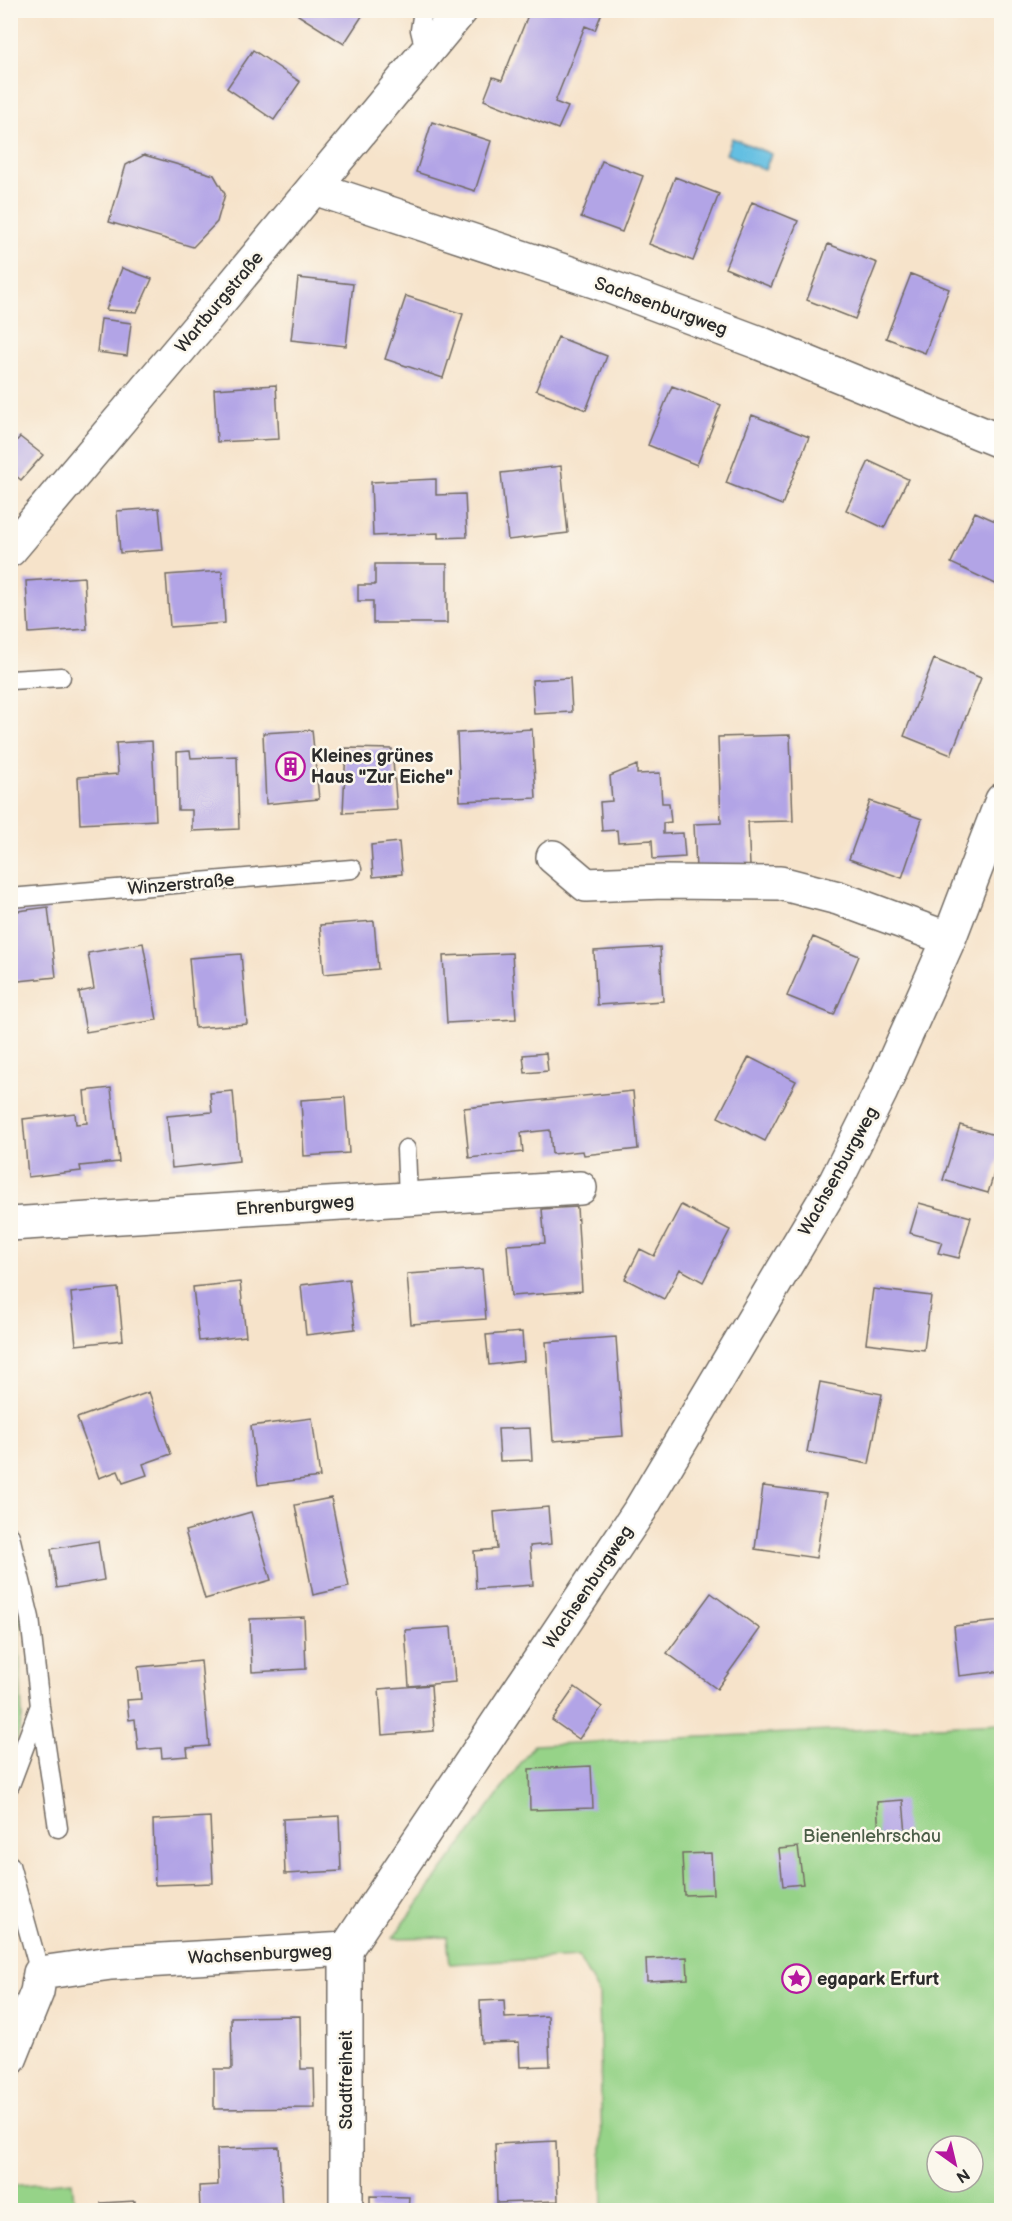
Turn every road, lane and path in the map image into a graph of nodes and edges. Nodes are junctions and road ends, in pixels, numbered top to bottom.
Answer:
1 (423, 10) edge
2 (461, 10) edge
3 (426, 54) junction
4 (314, 188) junction
5 (1002, 442) edge
6 (10, 550) edge
7 (61, 677) dead end
8 (10, 680) edge
9 (1002, 800) edge
10 (553, 857) dead end
11 (352, 869) dead end
12 (10, 898) edge
13 (949, 939) junction
14 (406, 1149) dead end
15 (580, 1188) dead end
16 (408, 1198) junction
17 (10, 1224) edge
18 (10, 1536) edge
19 (40, 1706) junction
20 (10, 1785) edge
21 (58, 1828) dead end
22 (10, 1865) edge
23 (346, 1949) junction
24 (39, 1973) junction
25 (10, 2059) edge
26 (346, 2211) edge

1 - 3 lane
2 - 3 street, Wartburgstraße
3 - 4 street, Wartburgstraße
4 - 5 street, Sachsenburgweg
4 - 6 street, Wartburgstraße
7 - 8 lane
9 - 13 street, Wachsenburgweg
10 - 13 street
11 - 12 lane, Winzerstraße
13 - 23 street, Wachsenburgweg
14 - 16 lane
15 - 16 street, Ehrenburgweg
16 - 17 street, Ehrenburgweg
18 - 19 lane
19 - 20 lane
19 - 21 lane
22 - 24 lane
23 - 24 street, Wachsenburgweg
23 - 26 street, Stadtfreiheit
24 - 25 street

